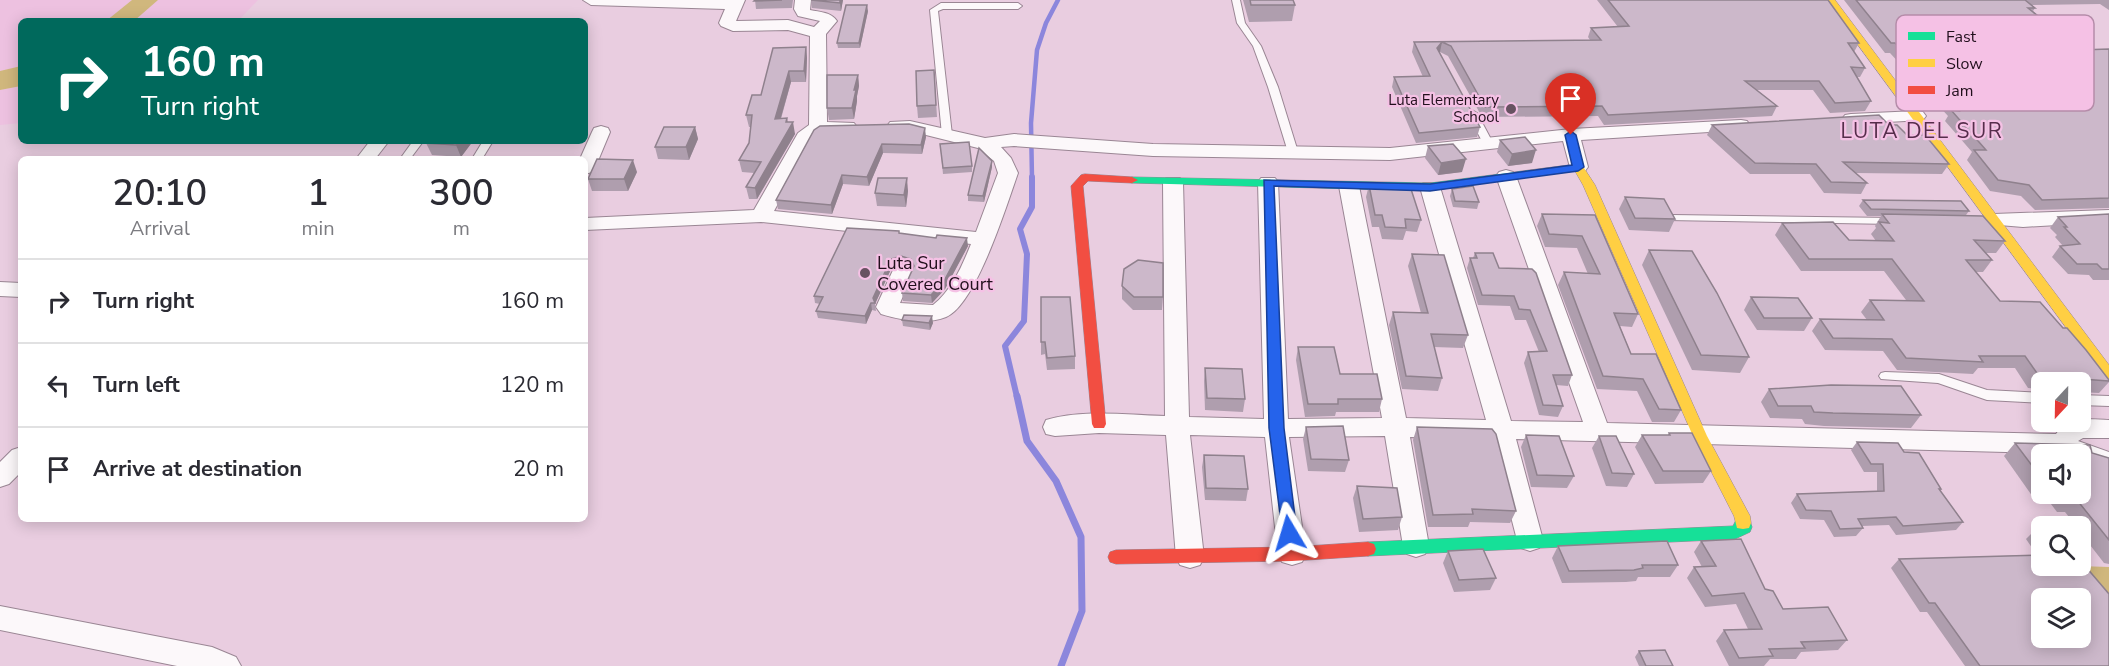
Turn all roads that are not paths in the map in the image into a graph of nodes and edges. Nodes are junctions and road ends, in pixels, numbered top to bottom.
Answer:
1 (591, 0) edge
2 (803, 0) edge
3 (1236, 0) edge
4 (1830, 0) edge
5 (736, 3) edge
6 (1018, 6) dead end
7 (818, 33) junction
8 (1896, 88) edge
9 (1467, 105) edge
10 (1913, 111) edge
11 (1917, 116) junction
12 (1838, 120) edge
13 (1759, 124) edge
14 (818, 128) junction
15 (601, 132) dead end
16 (948, 135) junction
17 (1571, 135) junction
18 (1488, 143) junction
19 (377, 144) edge
20 (985, 144) junction
21 (1293, 152) junction
22 (367, 156) edge
23 (588, 161) edge
24 (1578, 167) junction
25 (1506, 176) junction
26 (1173, 182) junction
27 (1268, 183) junction
28 (1349, 186) junction
29 (1430, 188) junction
30 (761, 216) junction
31 (2109, 216) edge
32 (1672, 218) edge
33 (1904, 222) edge
34 (1991, 222) junction
35 (588, 224) edge
36 (984, 239) junction
37 (902, 273) dead end
38 (0, 289) edge
39 (18, 290) edge
40 (2109, 375) edge
41 (1885, 376) dead end
42 (2031, 397) edge
43 (2091, 400) edge
44 (2109, 401) edge
45 (1099, 424) junction
46 (1177, 425) junction
47 (1055, 427) dead end
48 (1396, 427) junction
49 (1276, 428) junction
50 (1501, 429) junction
51 (2109, 429) edge
52 (1598, 431) junction
53 (1700, 436) junction
54 (2064, 444) joint
55 (2091, 457) edge
56 (18, 460) edge
57 (2109, 462) edge
58 (0, 477) edge
59 (1530, 540) junction
60 (1416, 546) junction
61 (1292, 554) junction
62 (1116, 557) dead end
63 (1190, 557) junction
64 (0, 618) edge
65 (226, 666) edge

1 - 5 street
2 - 7 street
3 - 21 lane
4 - 8 main road
5 - 7 street
6 - 16 lane
7 - 14 street
9 - 18 lane
10 - 11 main road
11 - 12 street
11 - 34 main road
13 - 17 street
14 - 16 street
14 - 30 street
15 - 23 street
16 - 20 street
17 - 18 street
17 - 24 street
18 - 21 street
19 - 22 street
20 - 21 street
20 - 36 street
24 - 25 main road
24 - 53 main road
25 - 29 main road
25 - 52 street
26 - 27 main road
26 - 45 main road
26 - 46 street
27 - 28 main road
27 - 49 street
28 - 29 main road
28 - 48 street
29 - 50 street
30 - 35 street
30 - 36 street
31 - 34 street
32 - 33 lane
34 - 40 main road
36 - 37 street
38 - 39 street
41 - 42 lane
43 - 44 lane
45 - 46 street
45 - 47 street
46 - 49 street
46 - 63 street
48 - 49 street
48 - 50 street
48 - 60 street
49 - 61 street
50 - 52 street
50 - 59 street
51 - 54 street
52 - 53 street
53 - 54 street
53 - 59 main road
55 - 57 street
56 - 58 street
59 - 60 main road
60 - 61 main road
61 - 63 main road
62 - 63 main road
64 - 65 street

